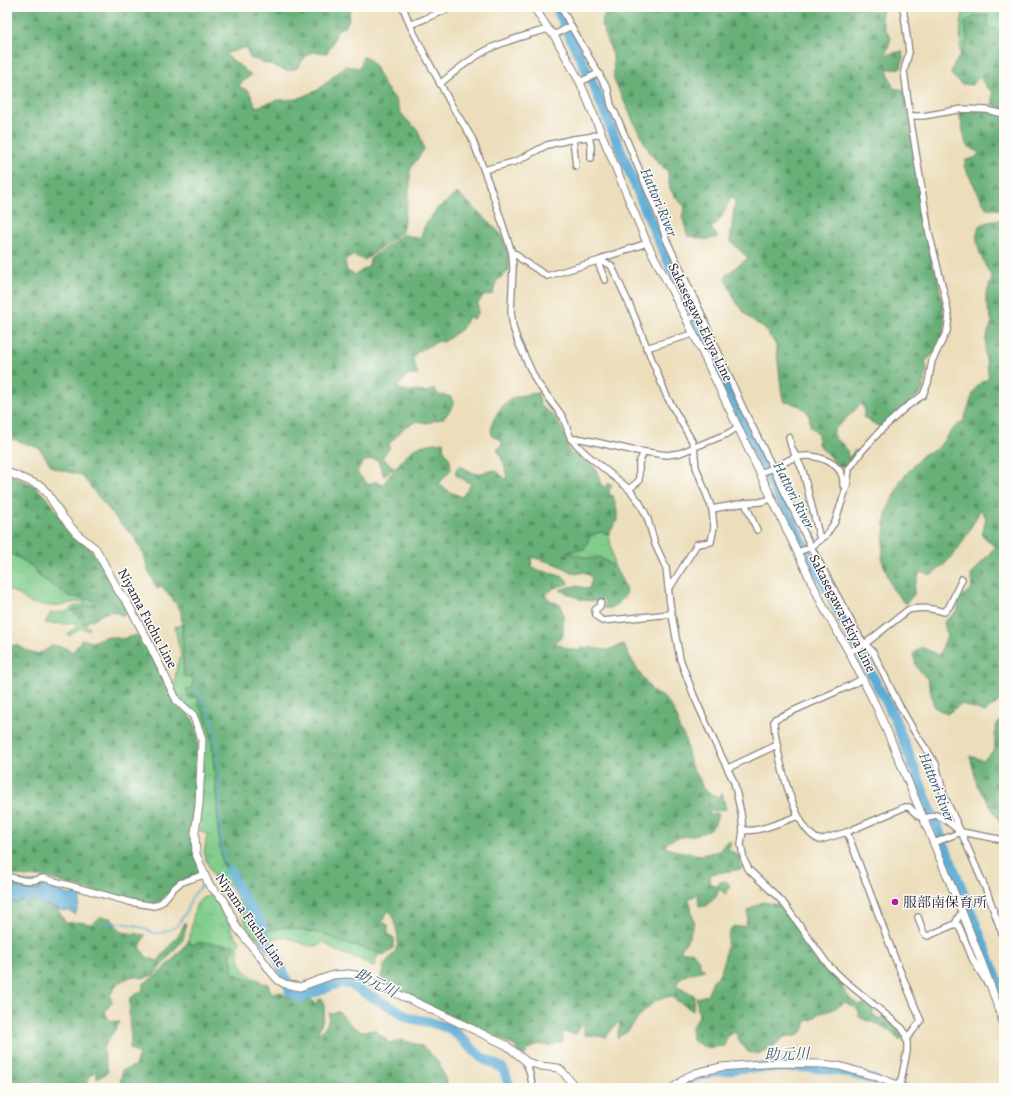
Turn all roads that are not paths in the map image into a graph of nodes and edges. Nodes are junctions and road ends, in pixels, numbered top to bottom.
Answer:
1 (403, 7) edge
2 (453, 7) edge
3 (534, 7) edge
4 (561, 7) edge
5 (903, 7) edge
6 (410, 25) junction
7 (570, 26) junction
8 (548, 29) junction
9 (557, 33) junction
10 (598, 74) junction
11 (581, 81) junction
12 (440, 84) junction
13 (1004, 114) edge
14 (910, 116) junction
15 (601, 133) junction
16 (589, 137) junction
17 (574, 139) junction
18 (591, 158) dead end
19 (576, 166) dead end
20 (484, 170) junction
21 (647, 244) junction
22 (512, 253) junction
23 (600, 260) junction
24 (605, 280) dead end
25 (701, 313) junction
26 (688, 319) junction
27 (693, 334) junction
28 (646, 348) junction
29 (738, 427) junction
30 (789, 437) dead end
31 (571, 439) junction
32 (694, 447) junction
33 (644, 452) junction
34 (796, 457) junction
35 (773, 468) junction
36 (7, 472) edge
37 (761, 473) junction
38 (629, 489) junction
39 (843, 497) junction
40 (772, 498) junction
41 (745, 503) junction
42 (712, 509) junction
43 (757, 530) dead end
44 (820, 539) junction
45 (810, 547) junction
46 (799, 551) junction
47 (962, 579) dead end
48 (668, 586) junction
49 (601, 602) dead end
50 (671, 614) junction
51 (863, 645) junction
52 (850, 651) junction
53 (862, 679) junction
54 (777, 745) junction
55 (728, 768) junction
56 (798, 816) junction
57 (926, 818) junction
58 (743, 830) junction
59 (847, 832) junction
60 (961, 832) junction
61 (1004, 840) edge
62 (936, 842) junction
63 (7, 876) edge
64 (204, 876) junction
65 (963, 914) junction
66 (918, 917) dead end
67 (955, 924) junction
68 (1004, 939) edge
69 (990, 984) junction
70 (1003, 1023) edge
71 (906, 1039) junction
72 (527, 1062) junction
73 (895, 1086) edge
74 (533, 1088) edge
75 (576, 1088) edge
76 (673, 1088) edge
77 (905, 1088) edge

1 - 6 street
2 - 6 street
3 - 8 main road, Sakasegawa Ekiya Line
4 - 7 street
5 - 14 street
6 - 12 street
7 - 9 street
7 - 10 street
8 - 9 main road, Sakasegawa Ekiya Line
8 - 12 street
9 - 11 main road, Sakasegawa Ekiya Line
10 - 11 street
10 - 25 street
11 - 15 main road, Sakasegawa Ekiya Line
12 - 20 street
13 - 14 street
14 - 39 street
15 - 16 street
15 - 21 main road, Sakasegawa Ekiya Line
16 - 17 street
16 - 18 street
17 - 19 street
17 - 20 street
20 - 22 street
21 - 23 street
21 - 26 main road, Sakasegawa Ekiya Line
22 - 23 street
22 - 31 street
23 - 24 street
23 - 28 street
25 - 26 street
25 - 35 street
26 - 27 main road, Sakasegawa Ekiya Line
27 - 28 street
27 - 29 main road, Sakasegawa Ekiya Line
28 - 32 street
29 - 32 street
29 - 37 main road, Sakasegawa Ekiya Line
30 - 34 street
31 - 33 street
31 - 38 street
32 - 33 street
32 - 42 street
33 - 38 street
34 - 35 street
34 - 39 street
34 - 44 street
35 - 37 street
35 - 45 street
36 - 64 main road, Niyama Fuchu Line
37 - 40 main road, Sakasegawa Ekiya Line
38 - 48 street
39 - 44 street
40 - 41 street
40 - 46 main road, Sakasegawa Ekiya Line
41 - 42 street
41 - 43 street
42 - 48 street
44 - 45 street
45 - 46 street
45 - 51 street
46 - 52 main road, Sakasegawa Ekiya Line
47 - 51 street
48 - 50 street
49 - 50 street
50 - 55 street
51 - 52 street
51 - 60 street
52 - 53 main road, Sakasegawa Ekiya Line
53 - 54 street
53 - 57 main road, Sakasegawa Ekiya Line
54 - 55 street
54 - 56 street
55 - 58 street
56 - 58 street
56 - 59 street
57 - 59 street
57 - 60 street
57 - 62 main road, Sakasegawa Ekiya Line
58 - 71 street
59 - 71 street
60 - 61 street
60 - 62 street
60 - 68 street
62 - 65 main road, Sakasegawa Ekiya Line
63 - 64 street
64 - 72 main road, Niyama Fuchu Line
65 - 67 street
65 - 69 main road, Sakasegawa Ekiya Line
66 - 67 street
67 - 69 street
69 - 70 main road, Sakasegawa Ekiya Line
71 - 73 street
72 - 74 street
72 - 75 main road, Niyama Fuchu Line
73 - 76 main road
73 - 77 main road

